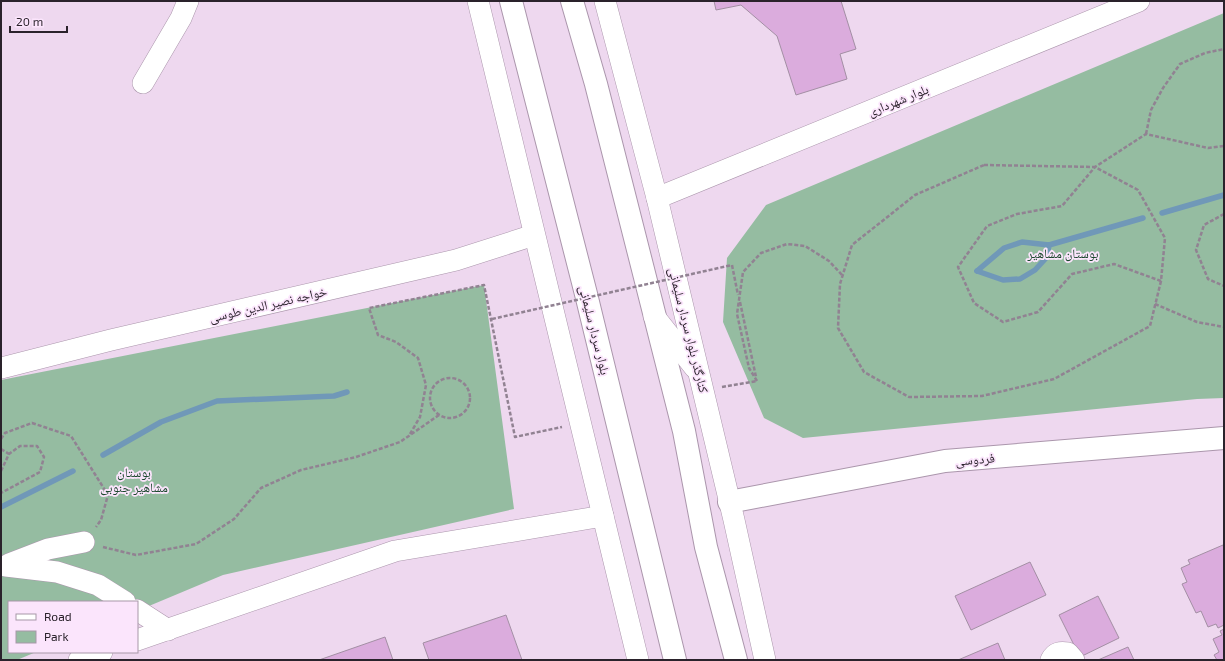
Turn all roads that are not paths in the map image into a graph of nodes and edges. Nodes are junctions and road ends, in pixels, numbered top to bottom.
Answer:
1 (188, 1) edge
2 (478, 1) edge
3 (511, 1) edge
4 (572, 1) edge
5 (605, 1) edge
6 (1139, 1) edge
7 (143, 83) dead end
8 (657, 198) junction
9 (534, 235) junction
10 (654, 315) junction
11 (1, 368) edge
12 (701, 382) junction
13 (1224, 438) edge
14 (729, 502) junction
15 (603, 516) junction
16 (84, 542) road end
17 (4, 566) edge
18 (123, 601) edge
19 (138, 611) edge
20 (168, 630) junction
21 (138, 640) edge
22 (99, 653) edge
23 (79, 660) edge
24 (638, 660) edge
25 (675, 660) edge
26 (736, 660) edge
27 (765, 660) edge
28 (1051, 660) edge
29 (1074, 660) edge

1 - 7 street
2 - 9 street
3 - 25 main road, بلوار سردار سلیمانی
4 - 10 main road
5 - 8 street, کنارگذر بلوار سردار سلیمانی
6 - 8 street, بلوار شهرداری
8 - 12 street, کنارگذر بلوار سردار سلیمانی
9 - 11 street, خواجه نصیر الدین طوسی
9 - 15 street
10 - 12 street
10 - 26 main road
12 - 14 street, کنارگذر بلوار سردار سلیمانی
13 - 14 main road, فردوسی
14 - 27 street, کنارگذر بلوار سردار سلیمانی
15 - 20 street
15 - 24 street
16 - 17 street
17 - 18 street
19 - 20 street
20 - 21 street
22 - 23 street
28 - 29 street

